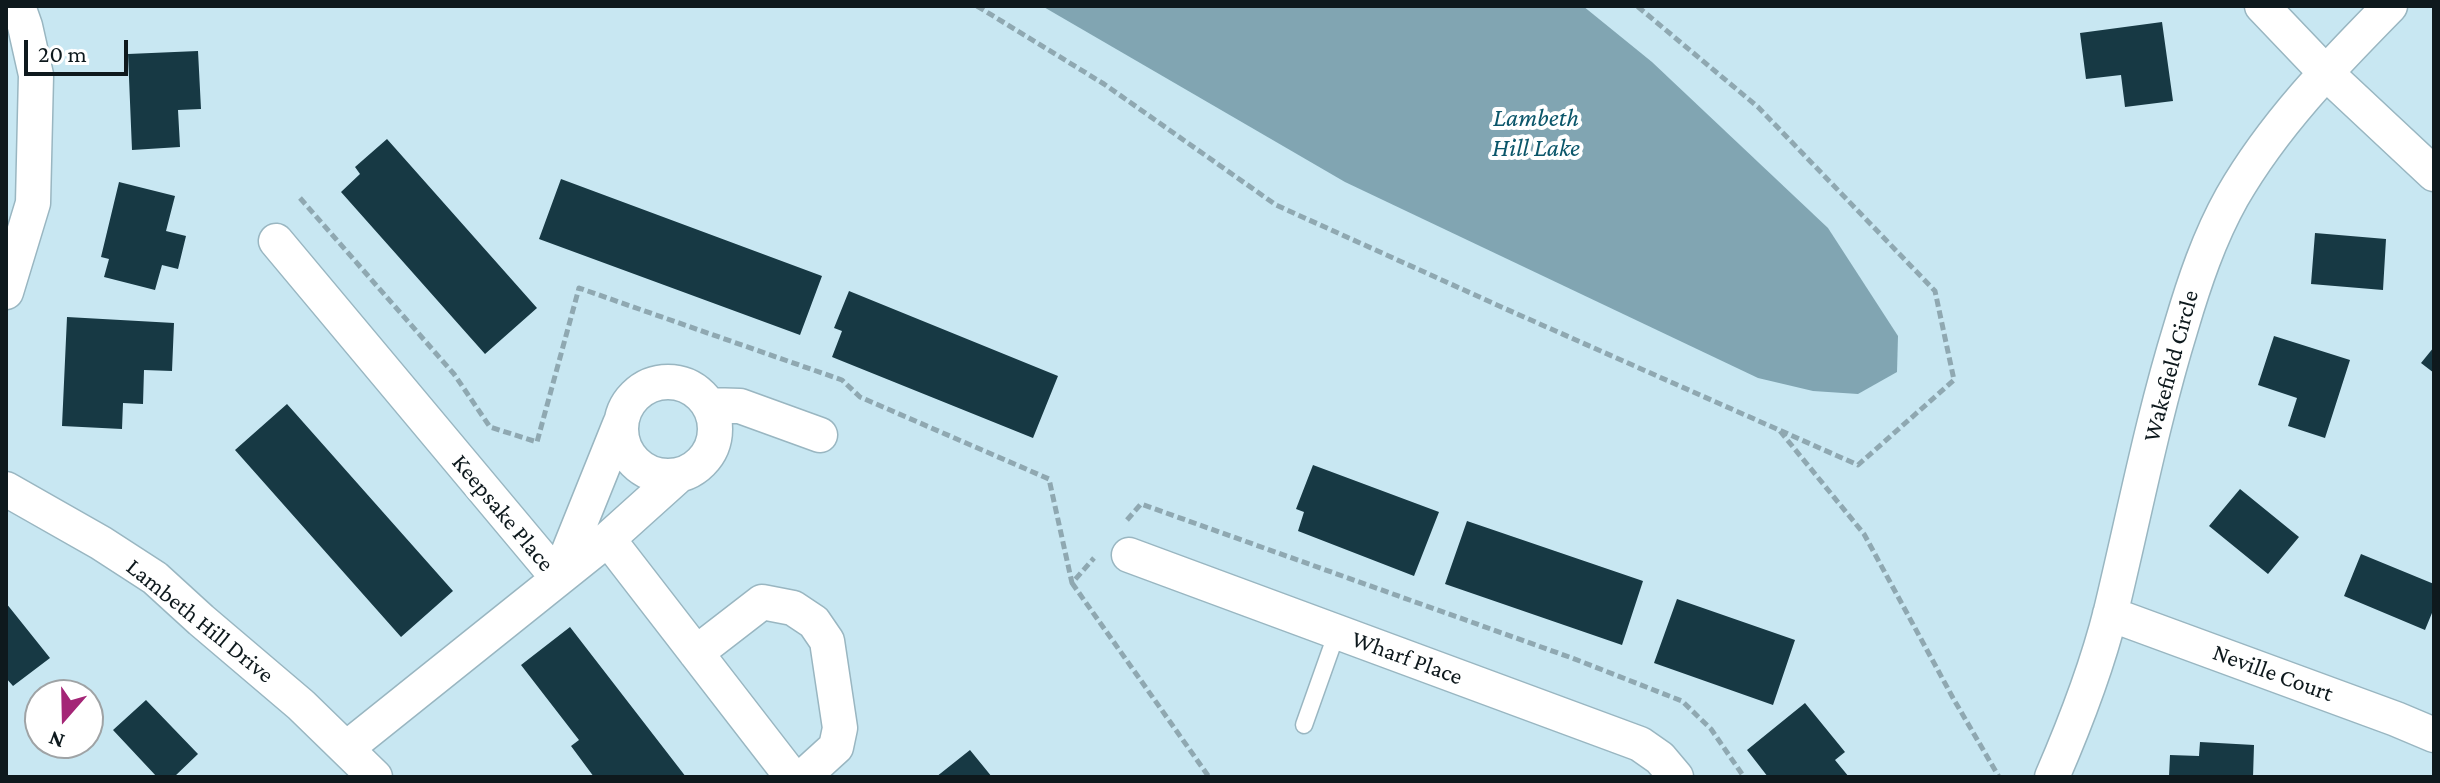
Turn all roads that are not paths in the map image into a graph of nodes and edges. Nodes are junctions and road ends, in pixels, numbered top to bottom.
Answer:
1 (18, 6) edge
2 (2262, 6) edge
3 (2390, 6) edge
4 (2325, 72) junction
5 (2434, 174) edge
6 (276, 241) dead end
7 (6, 292) edge
8 (709, 405) junction
9 (620, 424) junction
10 (820, 435) dead end
11 (678, 476) junction
12 (6, 489) edge
13 (608, 539) junction
14 (1117, 544) road end
15 (558, 578) junction
16 (2110, 614) junction
17 (1337, 632) junction
18 (696, 653) junction
19 (1304, 725) dead end
20 (2434, 735) edge
21 (347, 748) junction
22 (375, 777) edge
23 (792, 777) edge
24 (803, 777) edge
25 (1676, 777) edge
26 (2052, 777) edge

1 - 7 street
2 - 4 street
3 - 4 street, Wakefield Circle
4 - 5 street
4 - 16 street, Wakefield Circle
6 - 15 street, Keepsake Place
8 - 9 street
8 - 10 street
8 - 11 street
9 - 11 street
9 - 15 street
11 - 13 street
12 - 21 street, Lambeth Hill Drive
13 - 15 street
13 - 18 street
14 - 17 street, Wharf Place
15 - 21 street, Keepsake Place
16 - 20 street, Neville Court
16 - 26 street, Wakefield Circle
17 - 19 lane
17 - 25 street, Wharf Place
18 - 23 street
18 - 24 street
21 - 22 street, Lambeth Hill Drive

